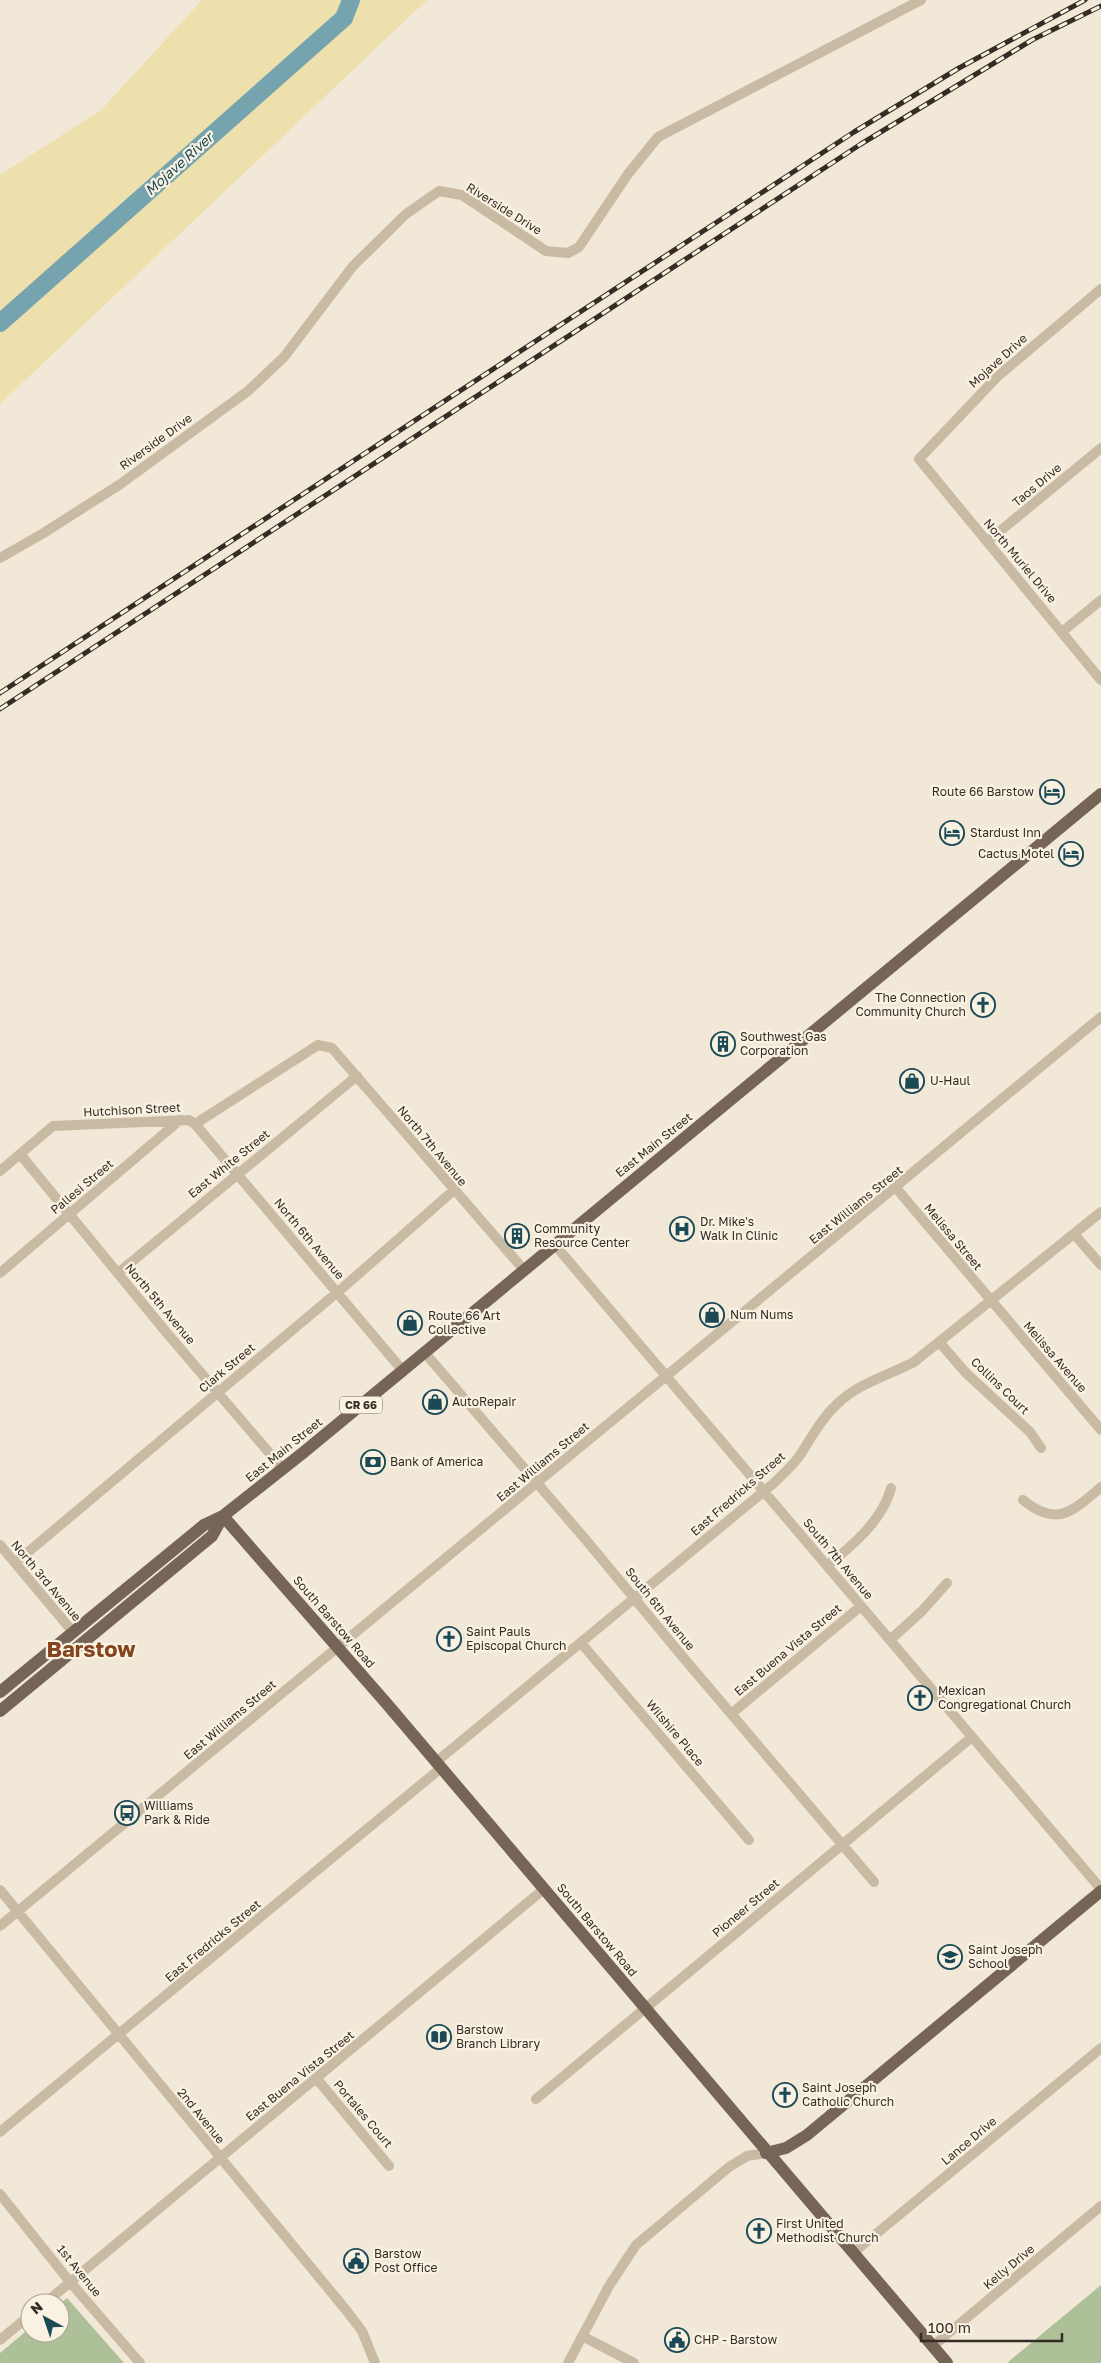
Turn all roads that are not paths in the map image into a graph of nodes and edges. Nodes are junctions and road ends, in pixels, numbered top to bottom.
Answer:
1 (921, 0) edge
2 (1101, 289) edge
3 (1101, 448) edge
4 (919, 459) joint
5 (988, 542) junction
6 (0, 558) edge
7 (1101, 600) edge
8 (1063, 632) junction
9 (1101, 680) edge
10 (1101, 794) edge
11 (1101, 1017) edge
12 (318, 1045) joint
13 (356, 1076) junction
14 (180, 1120) junction
15 (195, 1124) junction
16 (20, 1154) junction
17 (0, 1171) edge
18 (237, 1174) junction
19 (896, 1188) junction
20 (454, 1190) junction
21 (1101, 1212) edge
22 (68, 1213) junction
23 (1074, 1234) junction
24 (554, 1245) junction
25 (1101, 1265) edge
26 (524, 1270) junction
27 (0, 1273) edge
28 (118, 1273) junction
29 (337, 1292) junction
30 (991, 1301) junction
31 (940, 1343) junction
32 (424, 1353) junction
33 (403, 1370) junction
34 (666, 1376) junction
35 (218, 1392) junction
36 (1101, 1430) edge
37 (1041, 1448) dead end
38 (283, 1469) junction
39 (538, 1483) junction
40 (891, 1488) dead end
41 (1101, 1488) edge
42 (764, 1491) junction
43 (1024, 1500) dead end
44 (223, 1516) junction
45 (0, 1545) edge
46 (15, 1563) junction
47 (828, 1566) junction
48 (947, 1583) dead end
49 (636, 1598) junction
50 (860, 1606) junction
51 (73, 1632) junction
52 (890, 1640) junction
53 (581, 1643) junction
54 (338, 1647) junction
55 (0, 1692) edge
56 (0, 1711) edge
57 (731, 1714) junction
58 (972, 1737) junction
59 (438, 1765) junction
60 (749, 1840) dead end
61 (841, 1844) junction
62 (874, 1882) dead end
63 (544, 1889) junction
64 (0, 1890) edge
65 (1101, 1890) edge
66 (18, 1912) junction
67 (0, 1926) edge
68 (645, 2008) junction
69 (120, 2034) junction
70 (1101, 2048) edge
71 (317, 2079) junction
72 (536, 2099) dead end
73 (0, 2132) edge
74 (766, 2152) junction
75 (219, 2158) junction
76 (390, 2166) dead end
77 (0, 2194) edge
78 (1101, 2206) edge
79 (853, 2253) junction
80 (70, 2282) junction
81 (57, 2293) edge
82 (20, 2323) edge
83 (582, 2336) junction
84 (0, 2340) edge
85 (933, 2346) junction
86 (140, 2363) edge
87 (375, 2363) edge
88 (568, 2363) edge
89 (634, 2363) edge
90 (947, 2363) edge

1 - 6 street, Riverside Drive
2 - 4 street, Mojave Drive
3 - 5 street, Taos Drive
4 - 5 street, North Muriel Drive
5 - 8 street, North Muriel Drive
7 - 8 street
8 - 9 street, North Muriel Drive
10 - 24 main road, East Main Street / CR 66
11 - 19 street, East Williams Street
12 - 13 street, North 7th Avenue
12 - 15 street, Hutchison Street
13 - 18 street, East White Street
13 - 20 street, North 7th Avenue
14 - 15 street, Hutchison Street
14 - 16 street, Hutchison Street
14 - 22 street, Pallesi Street
15 - 18 street, North 6th Avenue
16 - 17 street, Hutchison Street
16 - 22 street, North 5th Avenue
18 - 28 street, East White Street
18 - 29 street, North 6th Avenue
19 - 30 street, Melissa Street
19 - 34 street, East Williams Street
20 - 26 street, North 7th Avenue
20 - 29 street, Clark Street
21 - 23 street, East Fredricks Street
22 - 27 street, Pallesi Street
22 - 28 street, North 5th Avenue
23 - 25 street
23 - 30 street, East Fredricks Street
24 - 26 main road, East Main Street / CR 66
24 - 34 street, South 7th Avenue
26 - 32 main road, East Main Street / CR 66
28 - 35 street, North 5th Avenue
29 - 33 street, North 6th Avenue
29 - 35 street, Clark Street
30 - 31 street, East Fredricks Street
30 - 36 street, Melissa Avenue
31 - 37 street, Collins Court
31 - 42 street, East Fredricks Street
32 - 33 main road, East Main Street / CR 66
32 - 39 street, South 6th Avenue
33 - 38 main road, East Main Street / CR 66
34 - 39 street, East Williams Street
34 - 42 street, South 7th Avenue
35 - 38 street, North 5th Avenue
35 - 46 street, Clark Street
38 - 44 main road, East Main Street / CR 66
39 - 49 street, South 6th Avenue
39 - 54 street, East Williams Street
40 - 47 street
41 - 43 street
42 - 47 street, South 7th Avenue
42 - 49 street, East Fredricks Street
44 - 51 main road, East Main Street / CR 66
44 - 54 main road, South Barstow Road
44 - 56 main road, East Main Street / CR 66
45 - 46 street, North 3rd Avenue
46 - 51 street, North 3rd Avenue
47 - 50 street, South 7th Avenue
48 - 52 street
49 - 53 street, East Fredricks Street
49 - 57 street, South 6th Avenue
50 - 52 street, South 7th Avenue
50 - 57 street, East Buena Vista Street
51 - 55 main road, East Main Street / CR 66
52 - 58 street, South 7th Avenue
53 - 59 street, East Fredricks Street
53 - 60 street, Wilshire Place
54 - 59 main road, South Barstow Road
54 - 66 street, East Williams Street
57 - 61 street, South 6th Avenue
58 - 61 street, Pioneer Street
58 - 65 street, South 7th Avenue
59 - 63 main road, South Barstow Road
59 - 69 street, East Fredricks Street
61 - 62 street, South 6th Avenue
61 - 68 street, Pioneer Street
63 - 68 main road, South Barstow Road
63 - 71 street, East Buena Vista Street
64 - 66 street, 2nd Avenue
65 - 74 main road
66 - 67 street, East Williams Street
66 - 69 street, 2nd Avenue
68 - 72 street, Pioneer Street
68 - 74 main road, South Barstow Road
69 - 73 street, East Fredricks Street
69 - 75 street, 2nd Avenue
70 - 79 street, Lance Drive
71 - 75 street, East Buena Vista Street
71 - 76 street, Portales Court
74 - 79 main road, South Barstow Road
74 - 83 street
75 - 80 street, East Buena Vista Street
75 - 87 street, 2nd Avenue
77 - 80 street, 1st Avenue
78 - 85 street, Kelly Drive
79 - 85 main road, South Barstow Road
80 - 81 street, East Buena Vista Street
80 - 86 street, 1st Avenue
82 - 84 street
83 - 88 street
83 - 89 street
85 - 90 main road, South Barstow Road

